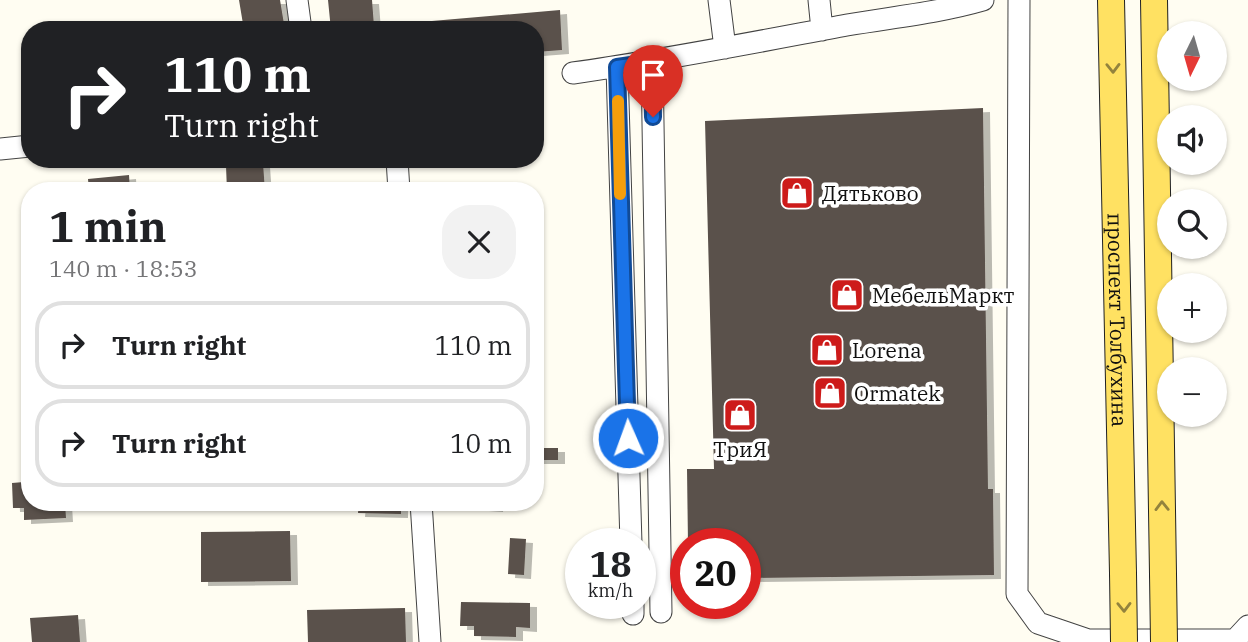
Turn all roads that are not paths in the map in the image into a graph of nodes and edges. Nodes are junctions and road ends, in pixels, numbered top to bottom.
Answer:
1 (297, 0) edge
2 (719, 0) edge
3 (819, 0) edge
4 (983, 0) edge
5 (1019, 0) edge
6 (1111, 0) edge
7 (1154, 0) edge
8 (300, 21) edge
9 (822, 30) junction
10 (724, 48) junction
11 (652, 62) junction
12 (617, 67) junction
13 (573, 73) dead end
14 (21, 146) edge
15 (0, 149) edge
16 (422, 511) edge
17 (631, 528) edge
18 (661, 612) dead end
19 (1244, 635) edge
20 (430, 642) edge
21 (1124, 642) edge
22 (1164, 642) edge

1 - 8 street
2 - 10 street
3 - 9 street
4 - 9 street
5 - 19 street
6 -> 21 main road, проспект Толбухина, bridge
22 -> 7 main road, проспект Толбухина, bridge
9 - 10 street
10 - 11 street
11 - 12 street
11 - 18 street
12 - 13 street
12 - 17 street
14 - 15 street
16 - 20 street

